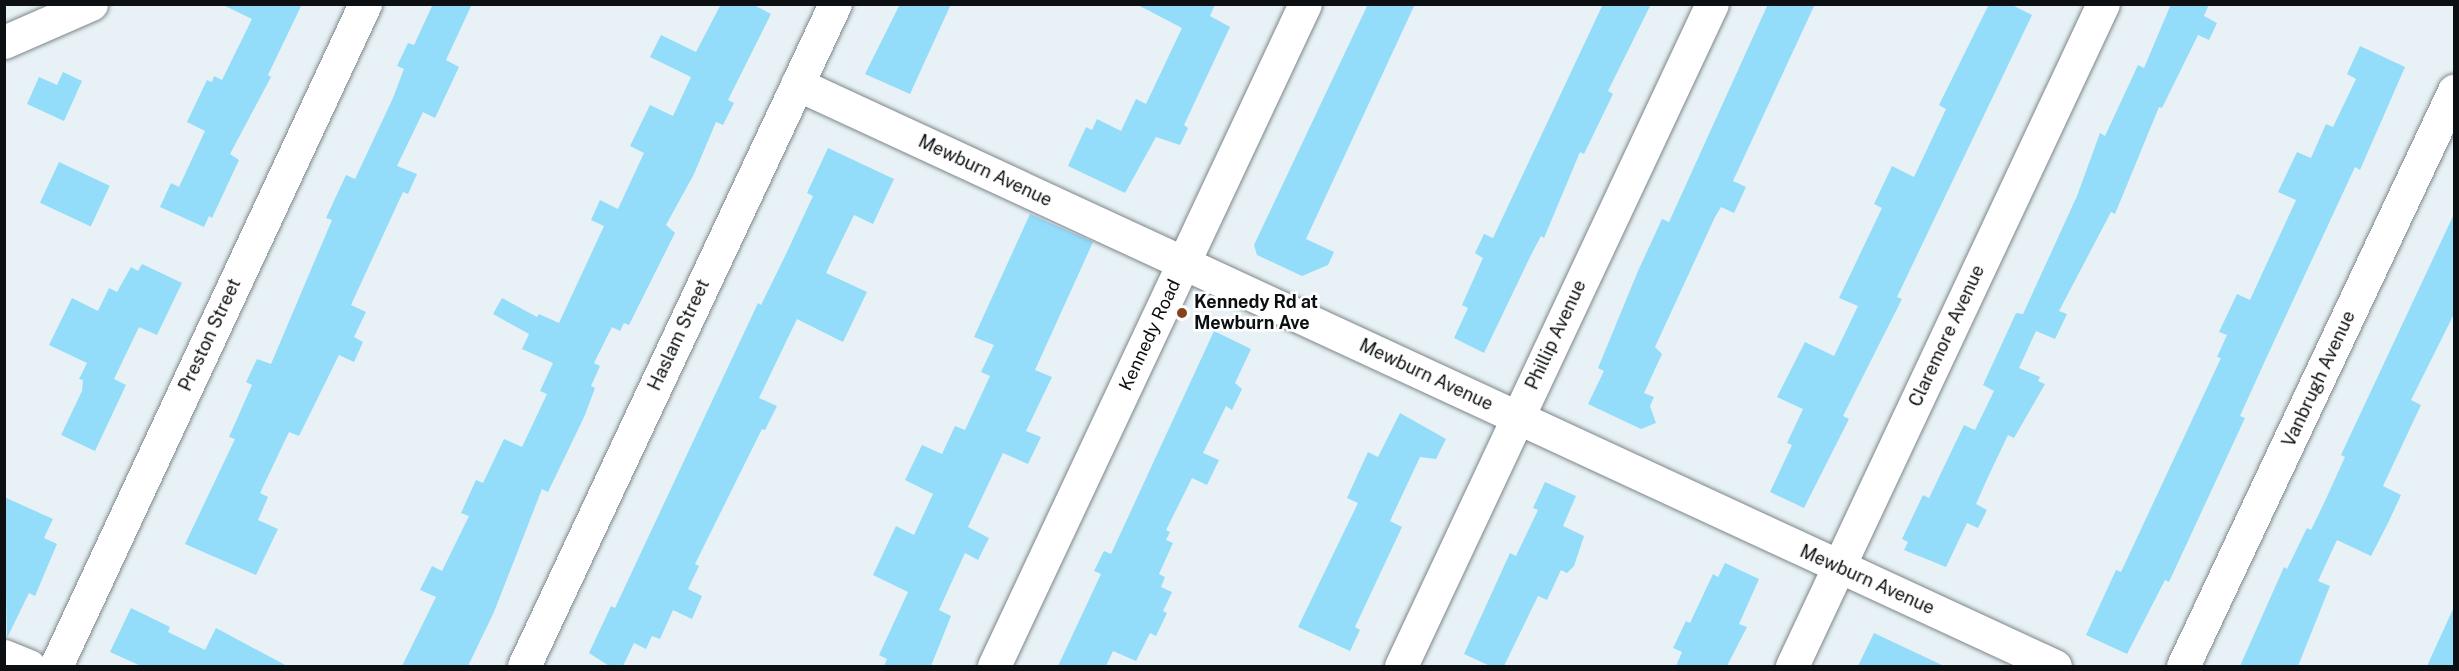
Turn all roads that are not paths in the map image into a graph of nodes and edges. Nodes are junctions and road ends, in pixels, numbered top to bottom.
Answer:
1 (92, 4) edge
2 (365, 4) edge
3 (835, 4) edge
4 (1305, 4) edge
5 (1712, 4) edge
6 (2103, 4) edge
7 (4, 42) edge
8 (797, 84) junction
9 (2454, 92) edge
10 (1184, 262) junction
11 (1517, 419) junction
12 (1838, 568) junction
13 (4, 656) edge
14 (29, 666) edge
15 (56, 666) edge
16 (524, 666) edge
17 (994, 666) edge
18 (1401, 666) edge
19 (1792, 666) edge
20 (2055, 666) edge
21 (2183, 666) edge

1 - 7 street
2 - 15 street, Preston Street
3 - 8 street, Haslam Street
4 - 10 street, Kennedy Road
5 - 11 street, Phillip Avenue
6 - 12 street, Claremore Avenue
8 - 10 street, Mewburn Avenue
8 - 16 street, Haslam Street
9 - 21 street, Vanbrugh Avenue
10 - 11 street, Mewburn Avenue
10 - 17 street, Kennedy Road
11 - 12 street, Mewburn Avenue
11 - 18 street, Phillip Avenue
12 - 19 street, Claremore Avenue
12 - 20 street, Mewburn Avenue
13 - 14 street

